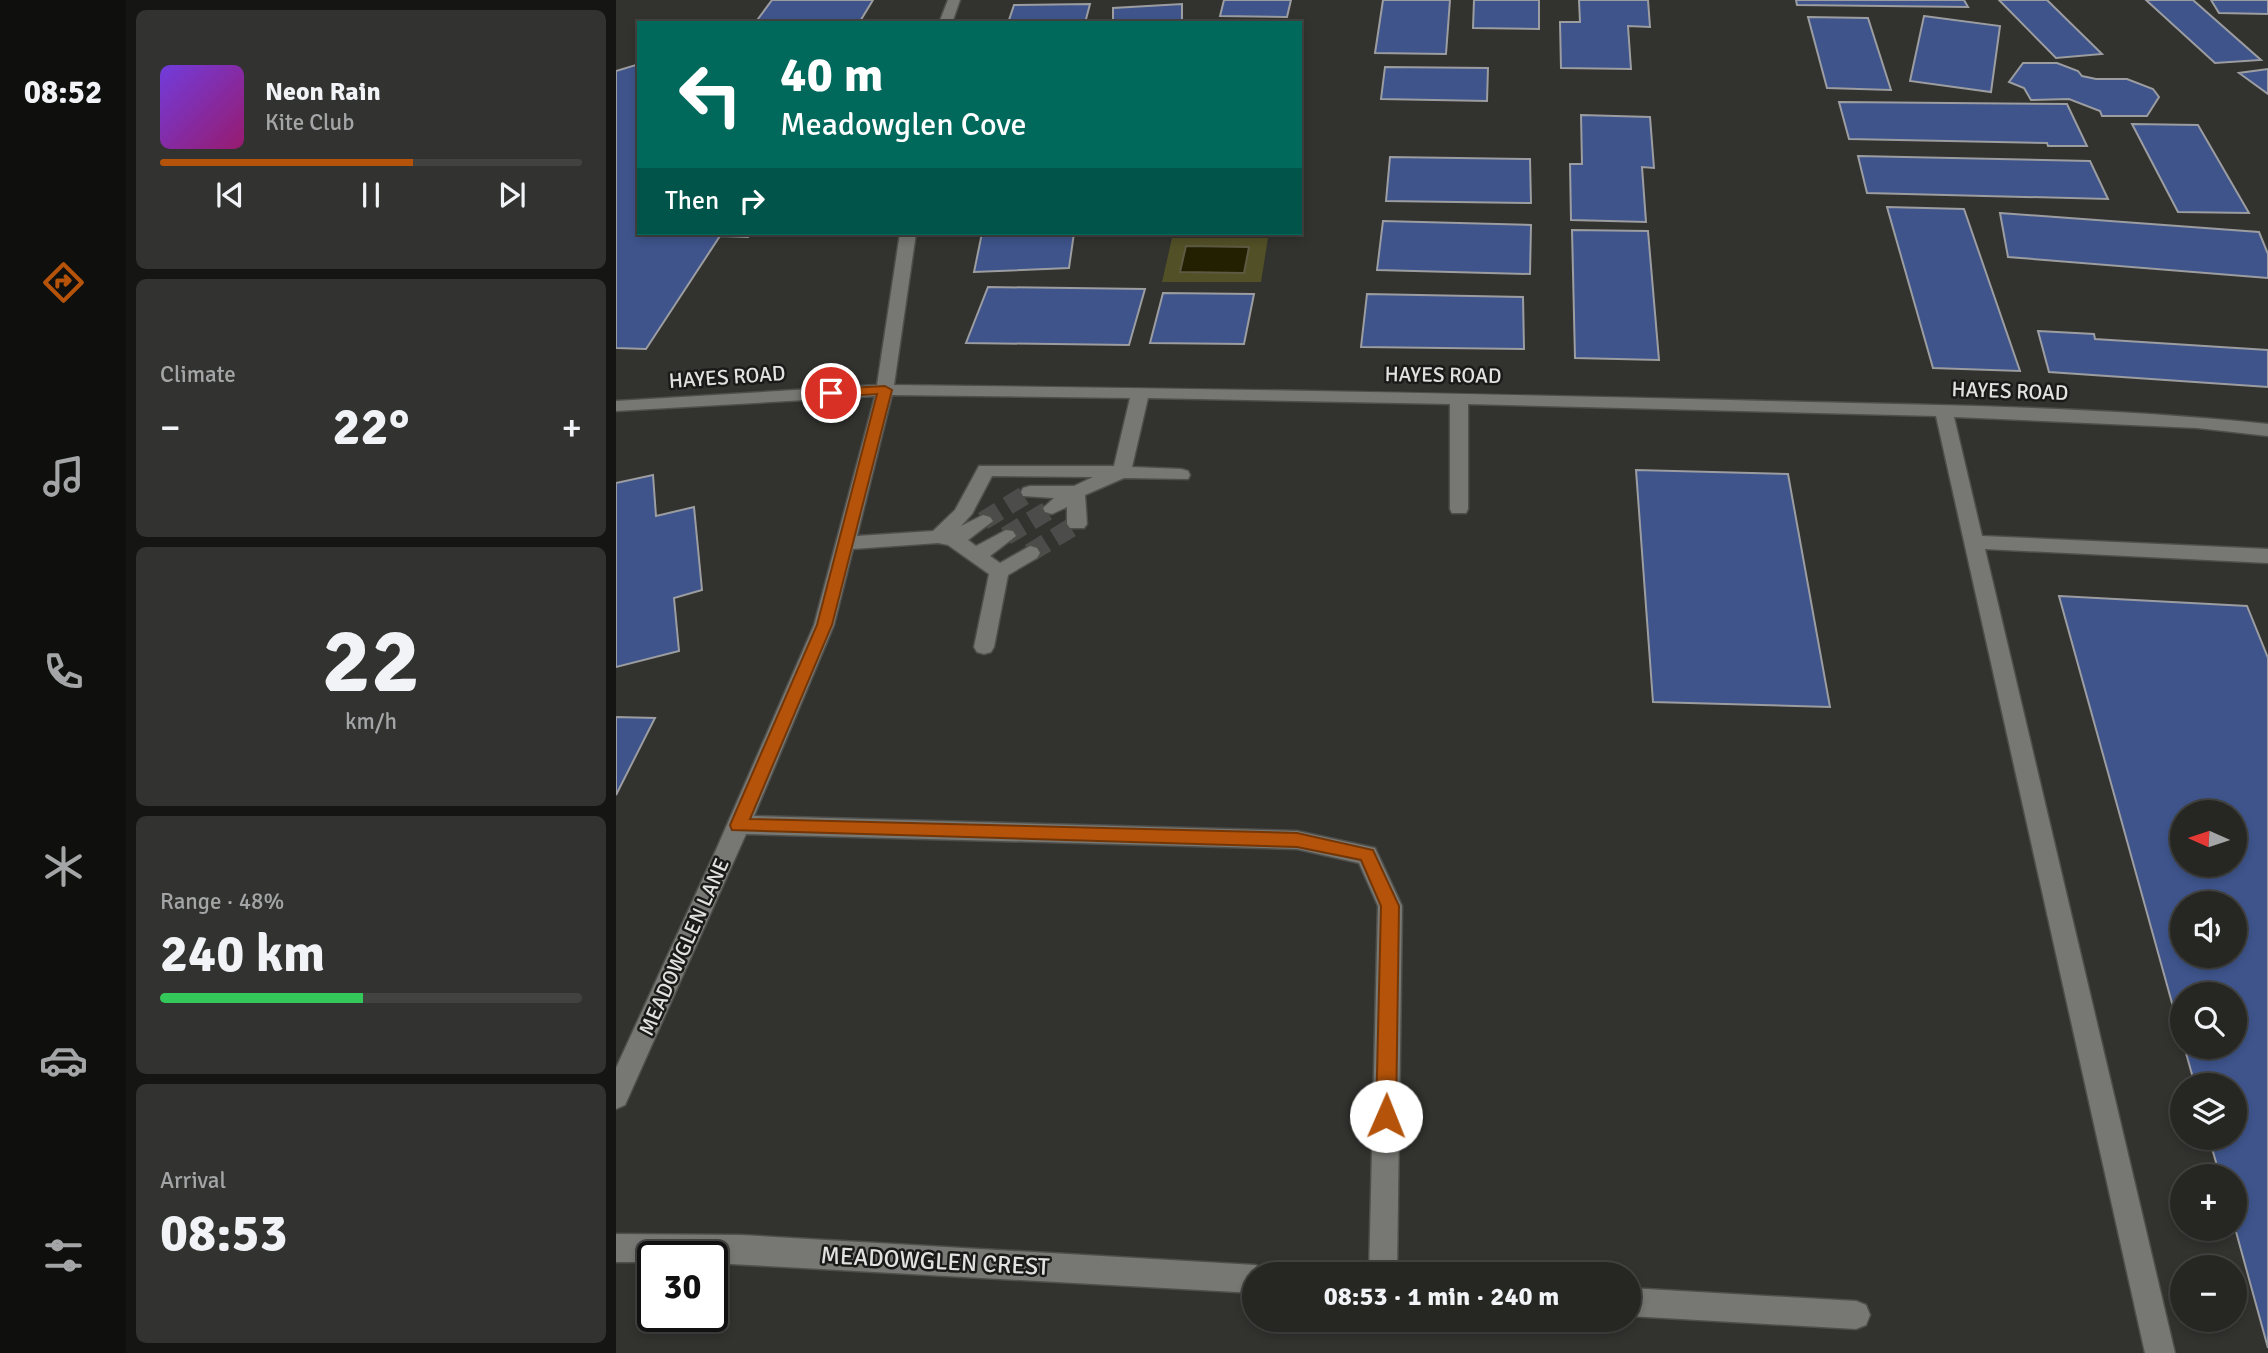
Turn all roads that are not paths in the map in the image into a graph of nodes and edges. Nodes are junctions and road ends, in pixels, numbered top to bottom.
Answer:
1 (954, 0) edge
2 (946, 21) edge
3 (908, 235) edge
4 (885, 390) junction
5 (1140, 393) junction
6 (1459, 398) junction
7 (616, 407) edge
8 (1944, 411) junction
9 (2268, 430) edge
10 (1122, 471) junction
11 (1181, 475) dead end
12 (1030, 492) tunnel mouth
13 (1076, 492) junction
14 (1052, 508) tunnel mouth
15 (1459, 509) dead end
16 (983, 521) tunnel mouth
17 (1077, 524) dead end
18 (1006, 536) tunnel mouth
19 (946, 538) junction
20 (1974, 542) junction
21 (845, 543) junction
22 (1030, 553) tunnel mouth
23 (977, 555) junction
24 (2268, 556) edge
25 (999, 572) junction
26 (984, 647) dead end
27 (738, 825) junction
28 (616, 1097) edge
29 (616, 1248) edge
30 (1383, 1262) edge
31 (1242, 1278) edge
32 (1641, 1303) edge
33 (1856, 1315) dead end
34 (2160, 1353) edge

1 - 2 street
3 - 4 street, MEADOWGLEN LANE
4 - 5 street, HAYES ROAD
4 - 7 street, HAYES ROAD
4 - 21 street, MEADOWGLEN LANE
5 - 6 street, HAYES ROAD
5 - 10 street
6 - 8 street, HAYES ROAD
6 - 15 street
8 - 9 street, HAYES ROAD
8 - 20 street
10 - 11 street
10 - 13 street
10 - 19 street
12 - 13 street
13 - 14 street
13 - 17 street
16 - 19 street
18 - 23 street
19 - 21 street
19 - 23 street
20 - 24 street
20 - 34 street
21 - 27 street, MEADOWGLEN LANE
22 - 25 street
23 - 25 street
25 - 26 street
27 - 28 street, MEADOWGLEN LANE
27 - 30 street
29 - 31 street, MEADOWGLEN CREST
32 - 33 street

